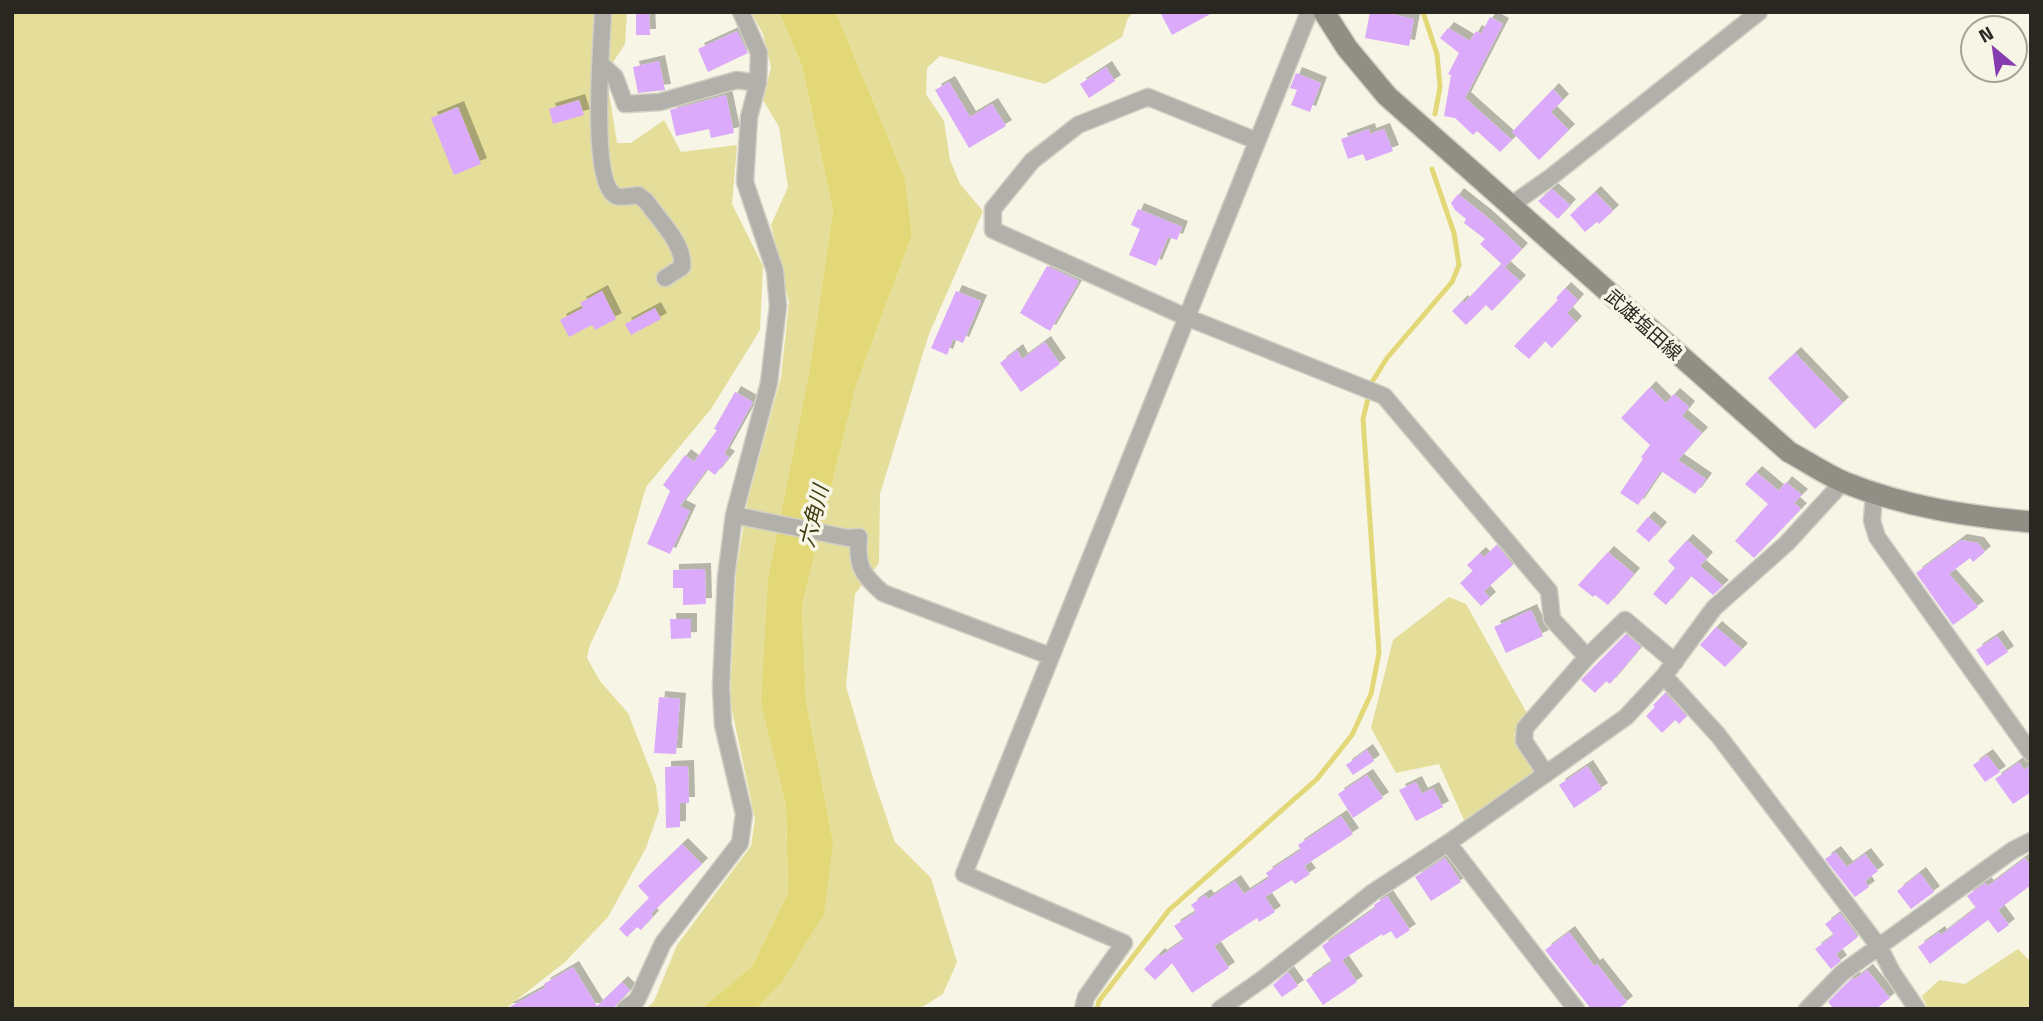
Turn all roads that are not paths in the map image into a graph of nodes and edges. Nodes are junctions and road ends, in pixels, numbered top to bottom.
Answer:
1 (603, 12) edge
2 (741, 12) edge
3 (1309, 12) edge
4 (1324, 12) edge
5 (1759, 12) edge
6 (601, 64) junction
7 (758, 83) junction
8 (1257, 141) junction
9 (1511, 205) junction
10 (665, 278) dead end
11 (1186, 317) junction
12 (1843, 482) junction
13 (1874, 493) junction
14 (738, 517) junction
15 (2031, 522) edge
16 (1050, 656) junction
17 (1587, 657) junction
18 (1675, 662) junction
19 (1664, 676) junction
20 (2031, 752) edge
21 (1546, 774) junction
22 (2031, 841) edge
23 (1448, 843) junction
24 (1880, 948) junction
25 (625, 1009) edge
26 (1083, 1009) edge
27 (1220, 1009) edge
28 (1576, 1009) edge
29 (1807, 1009) edge
30 (1917, 1009) edge

1 - 6 street
2 - 7 street
3 - 8 street
4 - 9 main road, 武雄塩田線
5 - 9 street
6 - 7 street
6 - 10 street
7 - 14 street
8 - 11 street
8 - 11 street
9 - 12 main road, 武雄塩田線
11 - 16 street
11 - 17 street
12 - 13 main road, 武雄塩田線
12 - 18 street
13 - 15 main road, 武雄塩田線
13 - 20 street
14 - 16 street
14 - 25 street
16 - 26 street
17 - 18 street
17 - 21 street
18 - 19 street
19 - 21 street
19 - 24 street
21 - 23 street
22 - 24 street
23 - 27 street
23 - 28 street
24 - 29 street
24 - 30 street

